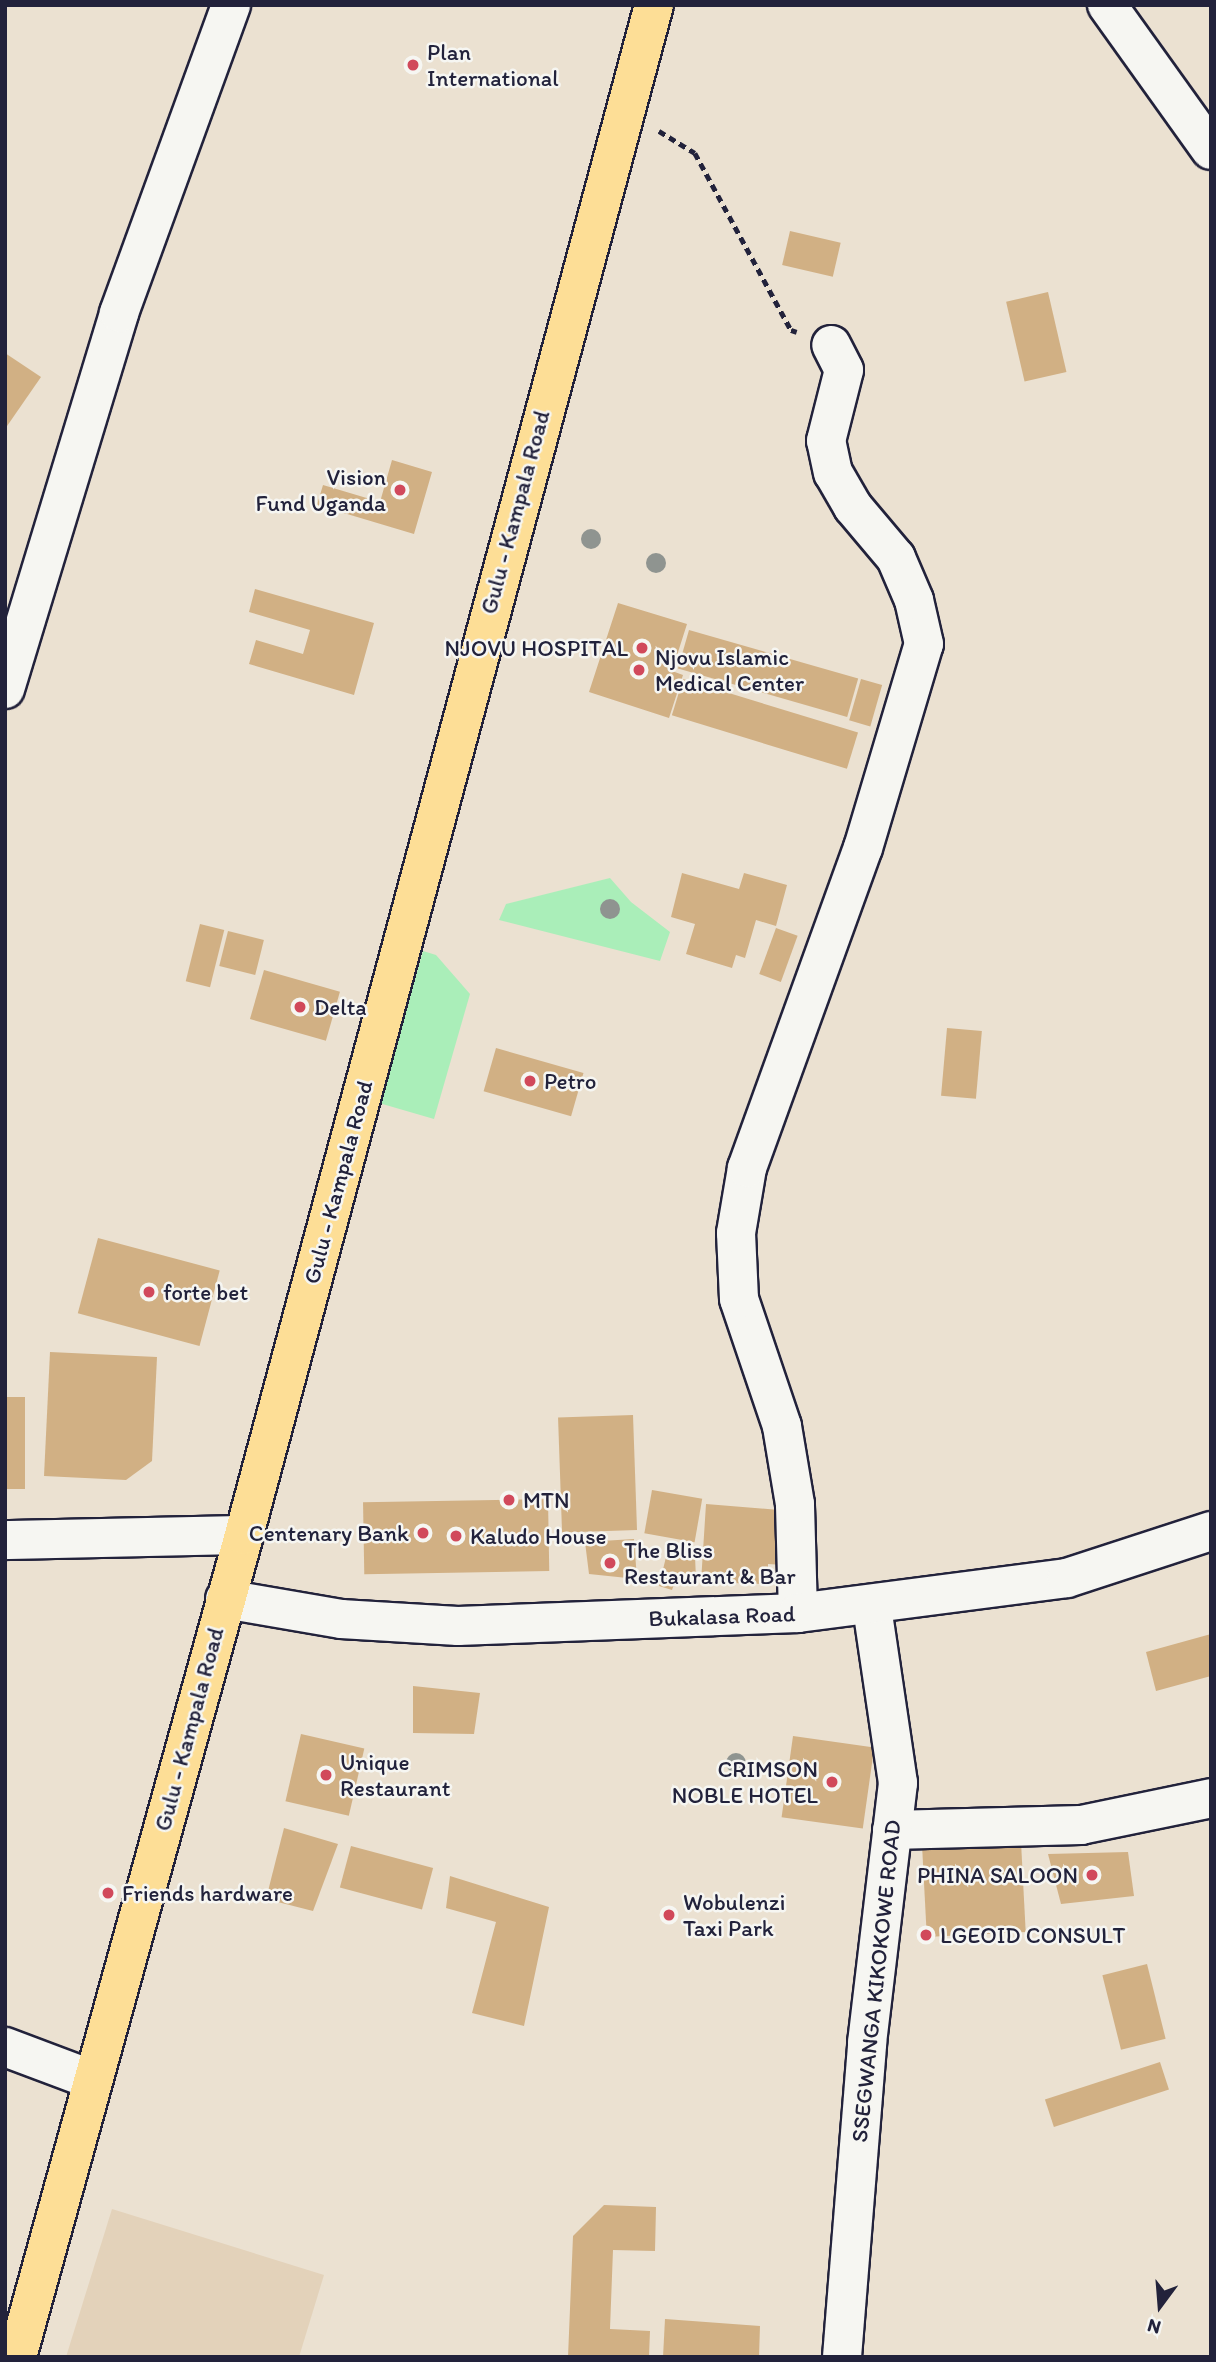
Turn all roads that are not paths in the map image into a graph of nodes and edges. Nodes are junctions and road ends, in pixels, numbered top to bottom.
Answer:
1 (231, 5) edge
2 (654, 5) edge
3 (1108, 5) edge
4 (1211, 150) edge
5 (831, 345) road end
6 (5, 689) edge
7 (1211, 1531) edge
8 (244, 1535) junction
9 (5, 1540) edge
10 (225, 1599) junction
11 (872, 1606) junction
12 (798, 1613) junction
13 (1211, 1798) edge
14 (892, 1830) junction
15 (5, 2047) edge
16 (93, 2080) junction
17 (17, 2357) edge
18 (842, 2357) edge

1 - 6 street
2 - 8 main road, Gulu - Kampala Road
3 - 4 street
5 - 12 street
7 - 11 street, Bukalasa Road
8 - 9 street
8 - 10 main road, Gulu - Kampala Road
10 - 12 street, Bukalasa Road
10 - 16 main road, Gulu - Kampala Road
11 - 12 street, Bukalasa Road
11 - 14 street, SSEGWANGA KIKOKOWE ROAD
13 - 14 street
14 - 18 street, SSEGWANGA KIKOKOWE ROAD
15 - 16 street
16 - 17 main road, Gulu - Kampala Road

